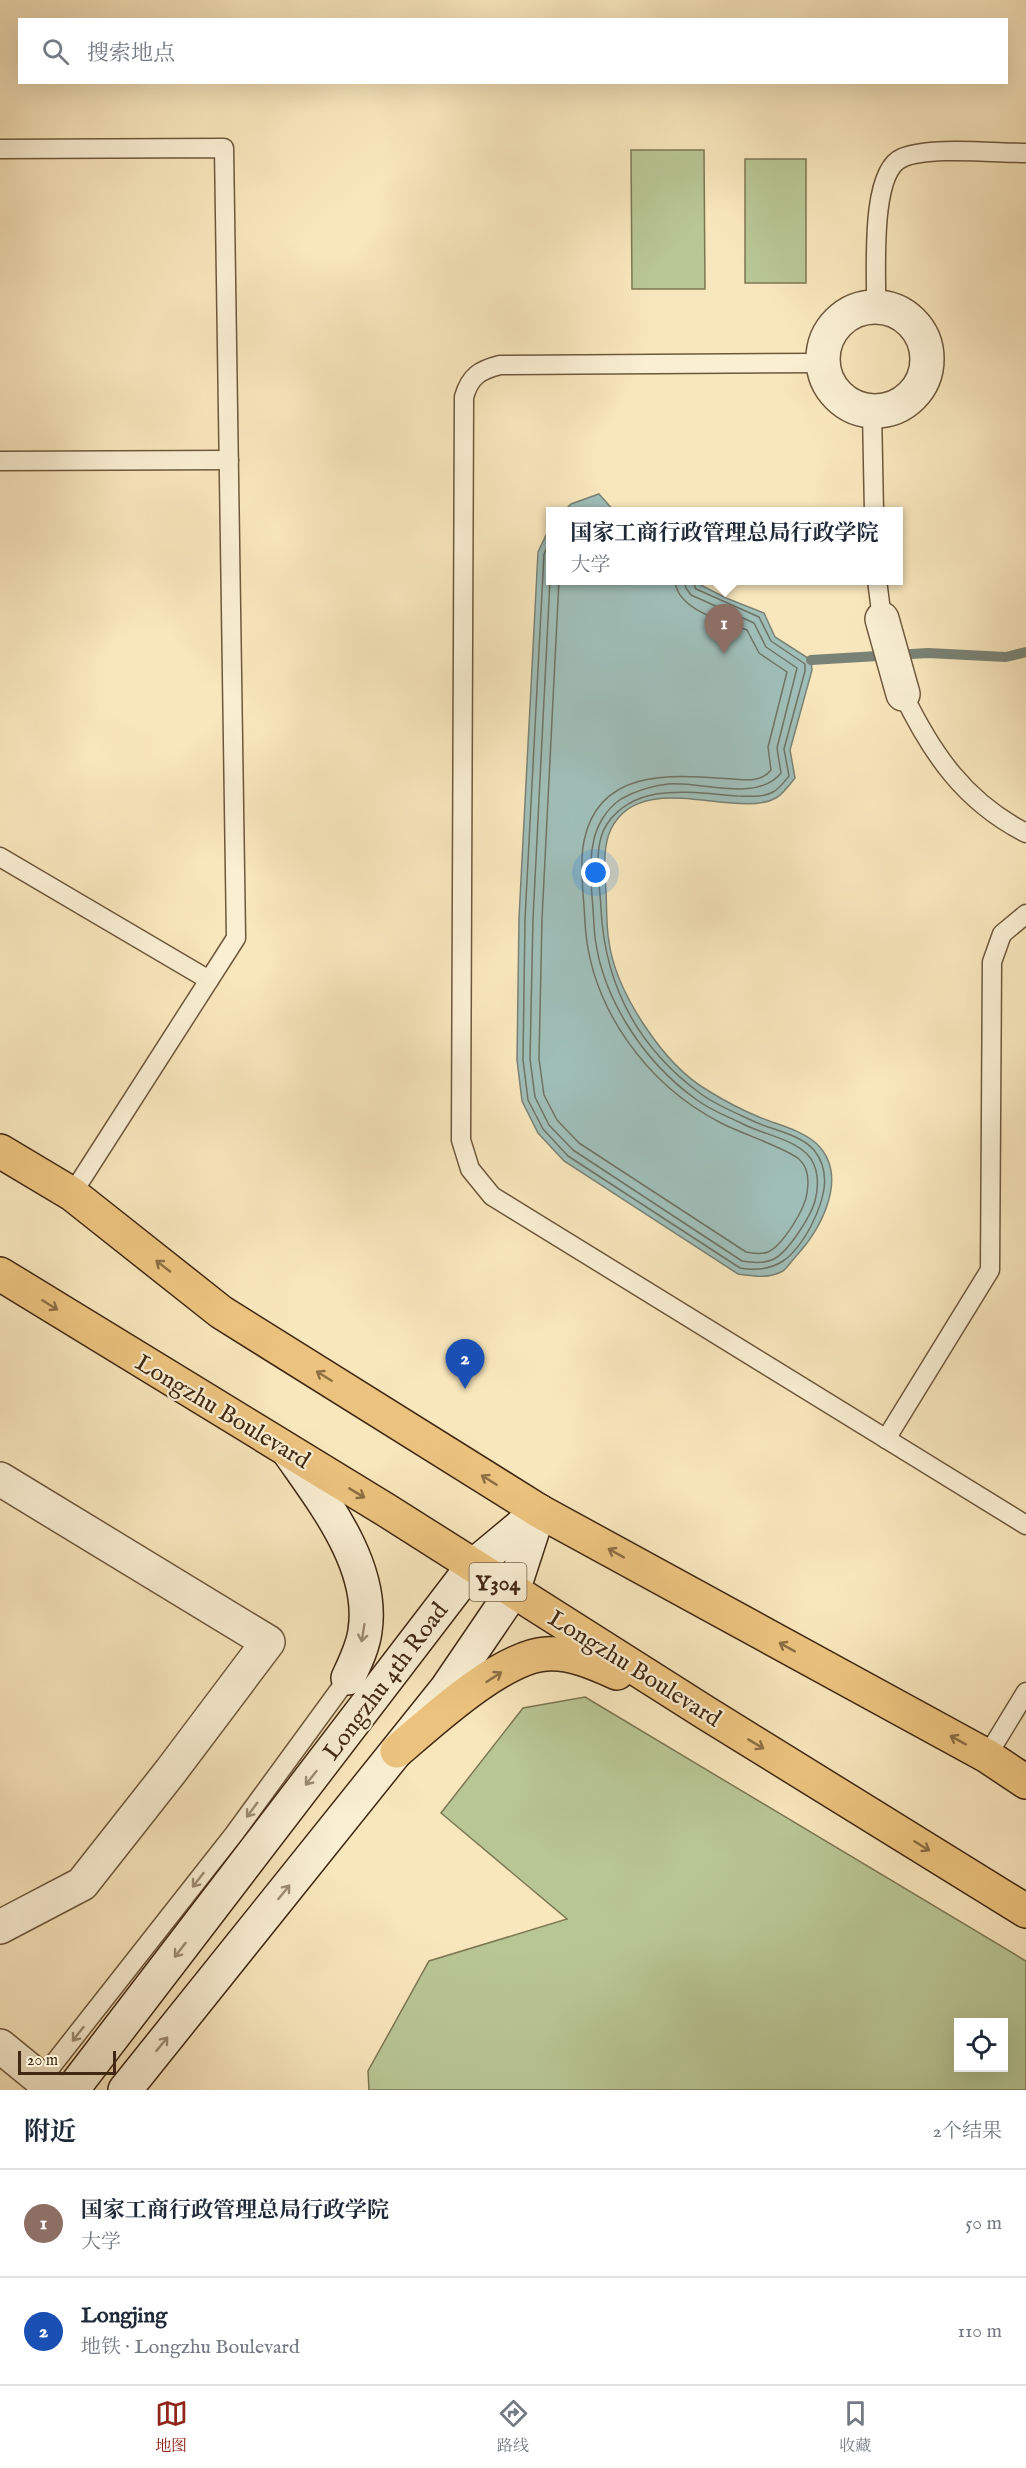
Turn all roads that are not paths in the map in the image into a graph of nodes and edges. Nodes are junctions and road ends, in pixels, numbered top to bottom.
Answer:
1 (0, 149) edge
2 (1026, 153) edge
3 (876, 306) junction
4 (822, 363) junction
5 (872, 411) junction
6 (229, 460) junction
7 (0, 461) edge
8 (874, 507) edge
9 (878, 585) edge
10 (882, 619) joint
11 (903, 694) joint
12 (1026, 833) edge
13 (0, 857) edge
14 (1026, 914) edge
15 (209, 980) junction
16 (0, 1151) edge
17 (72, 1194) junction
18 (0, 1274) edge
19 (886, 1439) junction
20 (289, 1452) junction
21 (0, 1479) edge
22 (539, 1511) junction
23 (1026, 1525) edge
24 (473, 1566) junction
25 (513, 1592) junction
26 (348, 1678) joint
27 (1026, 1692) edge
28 (706, 1713) junction
29 (397, 1751) junction
30 (987, 1756) junction
31 (1026, 1782) edge
32 (234, 1834) junction
33 (1026, 1911) edge
34 (202, 1920) junction
35 (0, 1927) edge
36 (0, 2046) edge
37 (50, 2087) edge
38 (125, 2090) edge

1 - 6 lane
2 - 3 lane
3 - 4 main road
3 - 5 main road
4 - 5 main road
4 - 19 lane
5 - 8 lane
6 - 7 lane
6 - 15 lane
9 - 10 lane
10 - 11 main road
11 - 12 lane
13 - 15 lane
14 - 19 lane
15 - 17 lane
16 - 17 main road
22 -> 17 main road
18 -> 20 main road, Longzhu Boulevard / Y304
19 - 23 lane
20 -> 24 main road, Longzhu Boulevard / Y304
20 -> 26 main road
21 - 35 main road
22 - 24 main road, Longzhu 4th Road
22 - 25 main road
30 -> 22 main road
24 - 25 main road, Longzhu Boulevard / Y304
24 -> 34 main road, Longzhu 4th Road
25 - 28 main road, Longzhu Boulevard / Y304
25 - 29 main road
26 -> 32 lane
27 - 30 lane
29 -> 28 main road
28 -> 33 main road, Longzhu Boulevard / Y304
38 -> 29 main road
30 - 31 main road
32 - 34 lane
32 -> 37 lane
34 -> 37 main road, Longzhu 4th Road
36 - 37 main road

